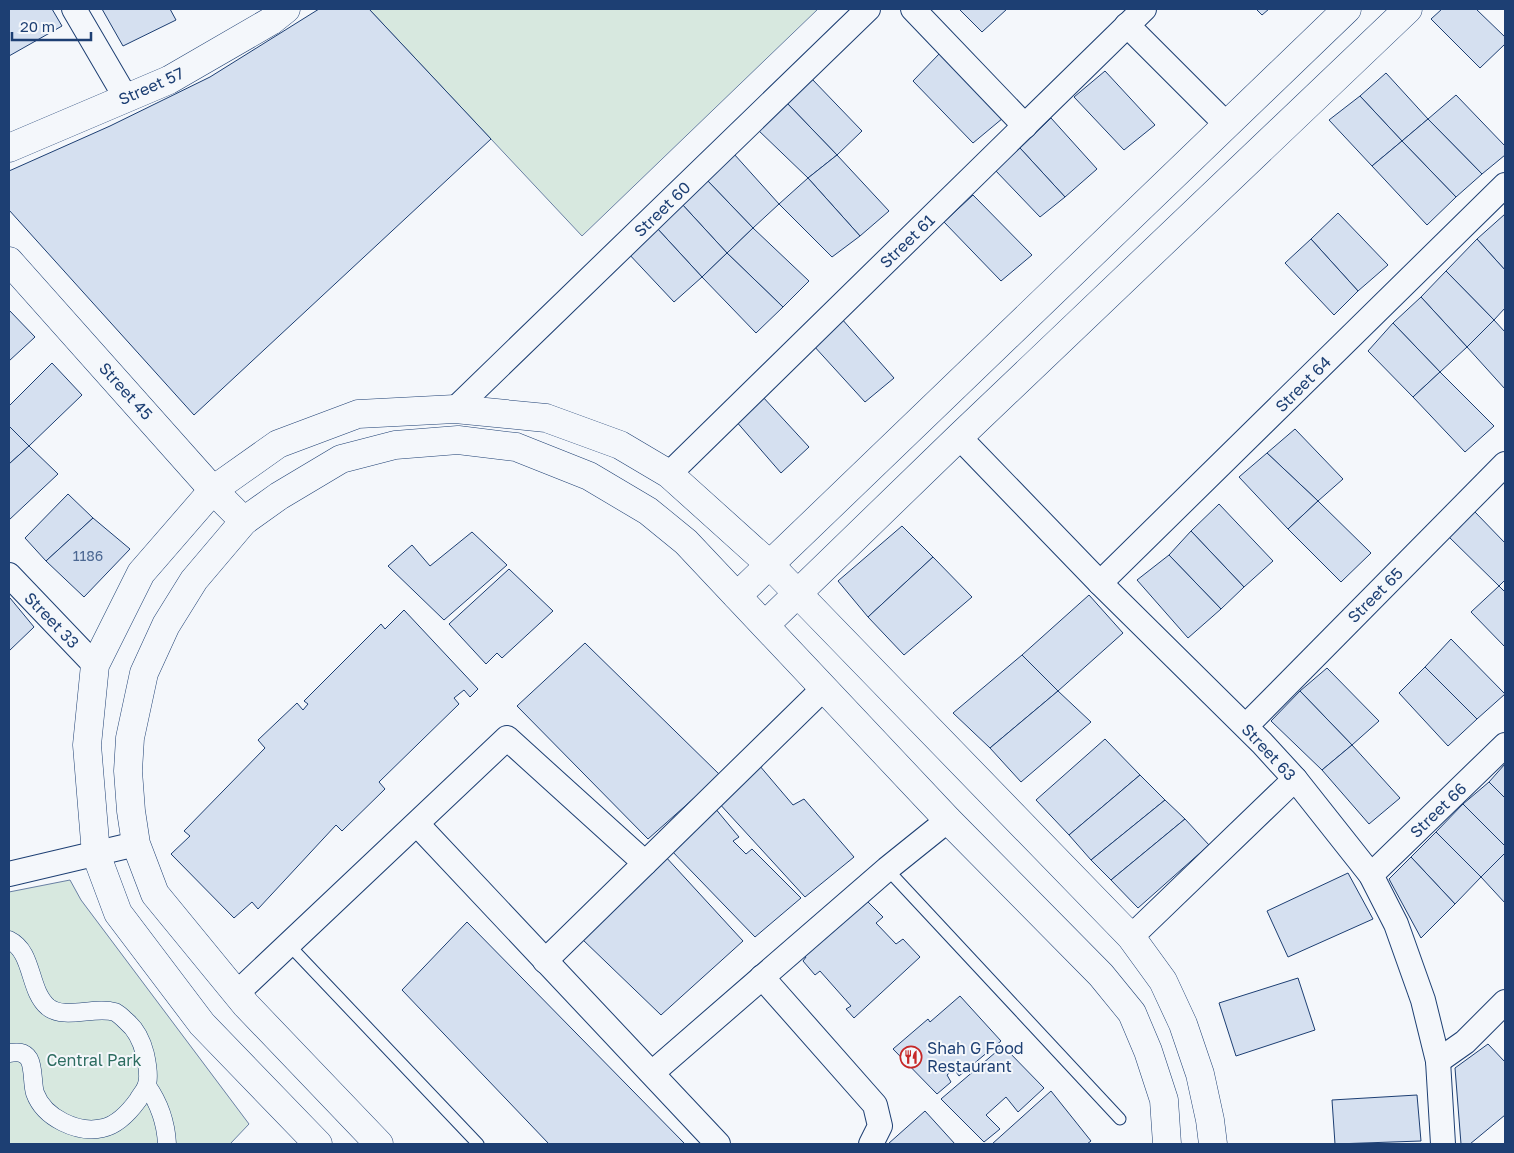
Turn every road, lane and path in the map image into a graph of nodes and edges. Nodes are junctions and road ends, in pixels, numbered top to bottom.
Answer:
1 (74, 9) edge
2 (286, 9) edge
3 (868, 9) edge
4 (913, 9) edge
5 (1144, 9) edge
6 (1346, 9) edge
7 (1408, 9) edge
8 (1127, 25) junction
9 (126, 98) junction
10 (1226, 124) junction
11 (1025, 126) junction
12 (9, 148) edge
13 (1505, 184) edge
14 (9, 260) edge
15 (455, 409) junction
16 (959, 437) junction
17 (1505, 464) edge
18 (669, 474) junction
19 (214, 490) junction
20 (244, 521) junction
21 (769, 564) junction
22 (9, 576) edge
23 (1100, 583) junction
24 (798, 594) junction
25 (737, 596) junction
26 (765, 625) junction
27 (95, 665) junction
28 (824, 688) junction
29 (1246, 726) junction
30 (1505, 745) edge
31 (1295, 779) junction
32 (948, 820) junction
33 (417, 824) junction
34 (136, 844) junction
35 (96, 854) junction
36 (645, 863) junction
37 (888, 869) junction
38 (9, 874) edge
39 (1371, 875) junction
40 (1131, 937) junction
41 (9, 940) edge
42 (288, 945) junction
43 (545, 961) junction
44 (762, 977) junction
45 (236, 994) junction
46 (1505, 1002) edge
47 (9, 1053) edge
48 (1438, 1061) junction
49 (652, 1072) junction
50 (147, 1086) junction
51 (1120, 1119) dead end
52 (167, 1144) edge
53 (318, 1144) edge
54 (379, 1144) edge
55 (478, 1144) edge
56 (718, 1144) edge
57 (871, 1144) edge
58 (1167, 1144) edge
59 (1212, 1144) edge
60 (1443, 1144) edge

1 - 9 street
2 - 9 street, Street 57
3 - 15 street, Street 60
4 - 11 street
5 - 8 street, Street 61
6 - 10 street
7 - 16 street
8 - 10 street
8 - 11 street, Street 61
9 - 12 street, Street 57
10 - 21 street
11 - 18 street, Street 61
13 - 23 street, Street 64
14 - 19 street, Street 45
15 - 18 street
15 - 19 street
16 - 23 street, Street 63
16 - 24 street
17 - 29 street, Street 65
18 - 21 street
19 - 20 street, Street 45
19 - 27 street
20 - 25 street
20 - 34 street
21 - 24 street
21 - 25 street
22 - 27 street, Street 33
23 - 29 street, Street 63
24 - 26 street
24 - 40 street
25 - 26 street
26 - 28 street
27 - 35 street
28 - 32 street
28 - 36 street
29 - 31 street, Street 63
30 - 39 street, Street 66
31 - 39 street, Street 63
31 - 40 street
32 - 37 street
32 - 58 street
33 - 36 street
33 - 42 street
33 - 43 street
34 - 35 street
34 - 45 street
35 - 38 street
35 - 53 street
36 - 43 street
37 - 44 street
37 - 51 lane
39 - 48 street, Street 63
40 - 59 street
41 - 50 street
42 - 45 street
42 - 55 lane
43 - 49 street
44 - 49 street
44 - 57 street
45 - 54 street
46 - 48 street
47 - 50 street
48 - 60 street, Street 63
49 - 56 street
50 - 52 street

